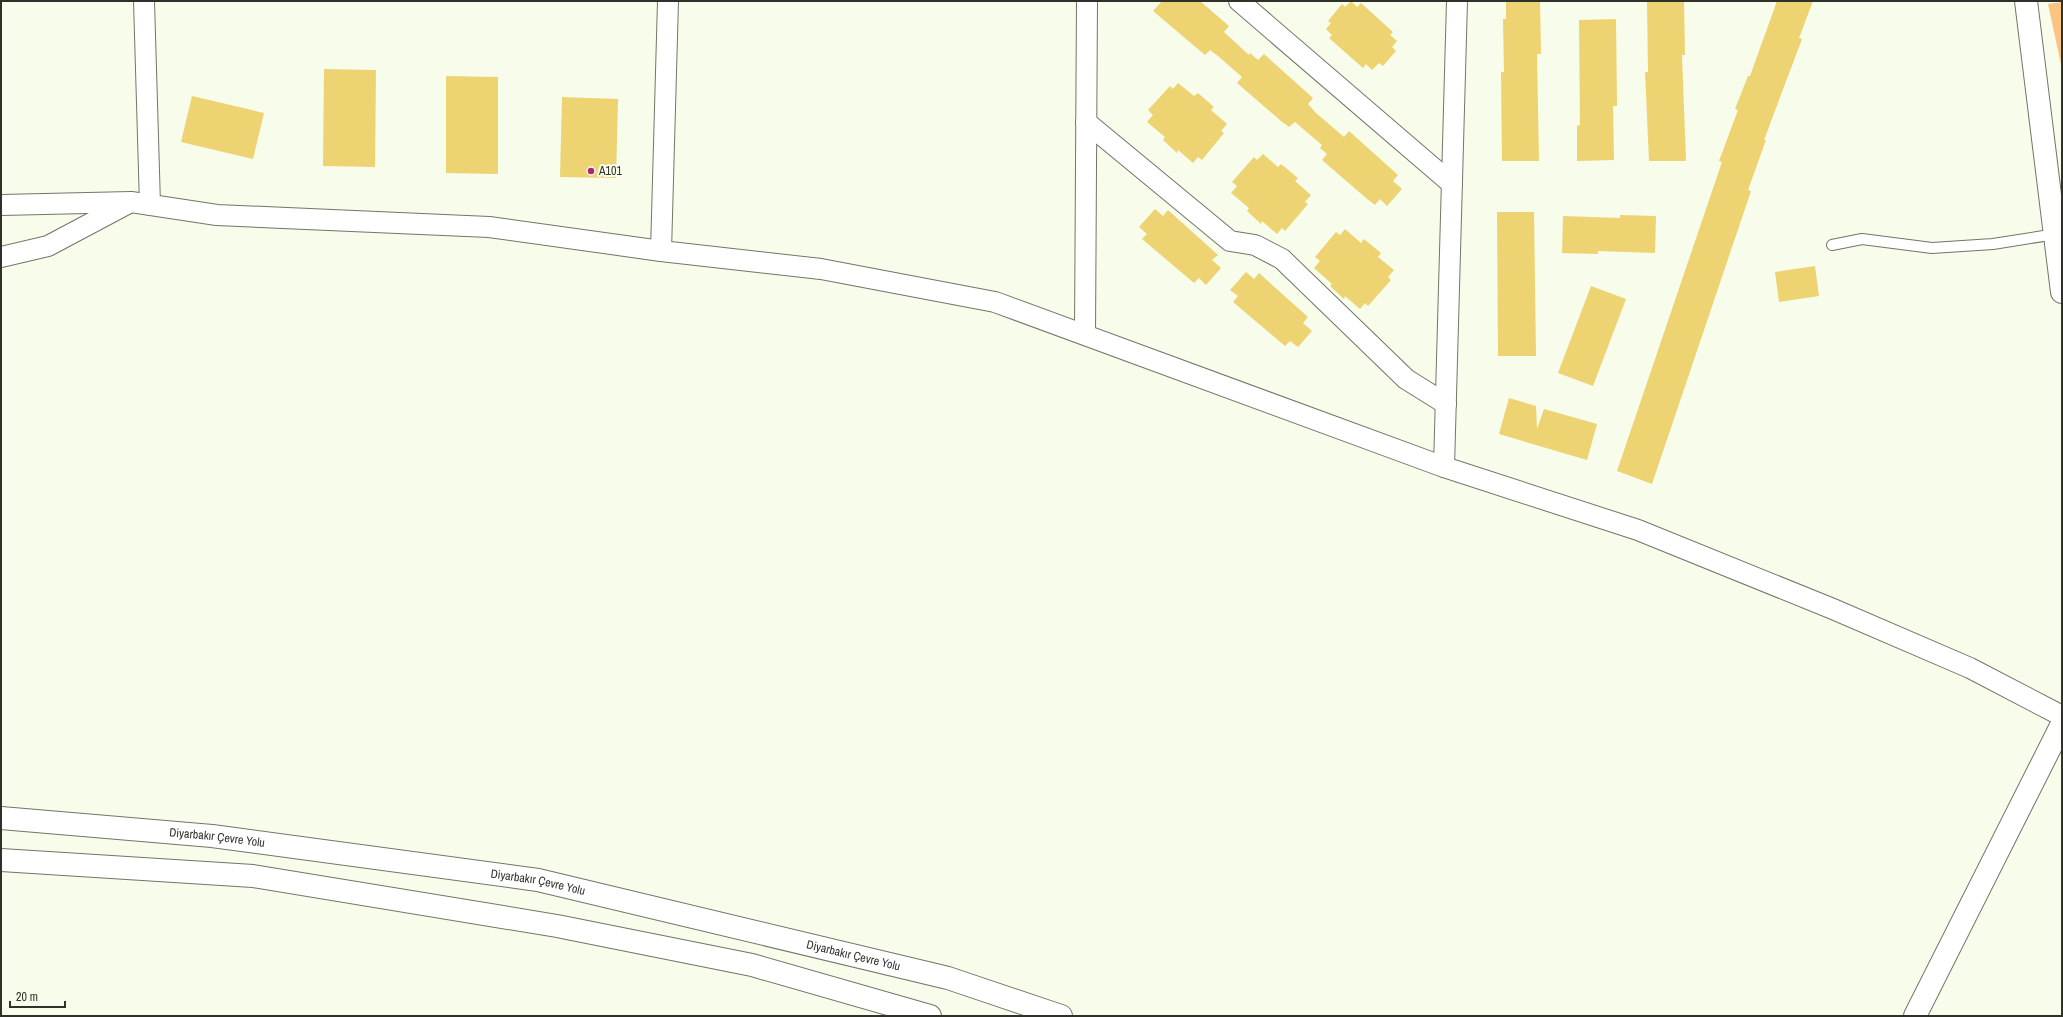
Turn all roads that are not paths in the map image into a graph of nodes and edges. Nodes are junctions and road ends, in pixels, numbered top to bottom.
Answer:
1 (144, 1) edge
2 (668, 1) edge
3 (1087, 1) edge
4 (1239, 1) edge
5 (1458, 1) edge
6 (2026, 1) edge
7 (1086, 122) junction
8 (1452, 184) junction
9 (1, 204) edge
10 (140, 204) junction
11 (2058, 233) edge
12 (1832, 245) dead end
13 (661, 251) junction
14 (1, 258) edge
15 (2062, 292) edge
16 (1085, 334) junction
17 (1446, 404) junction
18 (1444, 467) junction
19 (2062, 716) edge
20 (2062, 724) edge
21 (1, 818) edge
22 (1, 860) edge
23 (930, 1016) edge
24 (1061, 1016) edge
25 (1915, 1016) edge

1 - 10 street
2 - 13 street
3 - 7 street
4 - 8 street
5 - 8 street
6 - 11 main road
7 - 16 street
7 - 17 street
8 - 17 street
9 - 10 street
10 - 13 street
10 - 14 street
11 - 12 lane
11 - 15 main road
13 - 16 street
16 - 18 street
17 - 18 street
18 - 19 street
20 - 25 main road
21 - 24 main road, Diyarbakır Çevre Yolu
22 - 23 main road

